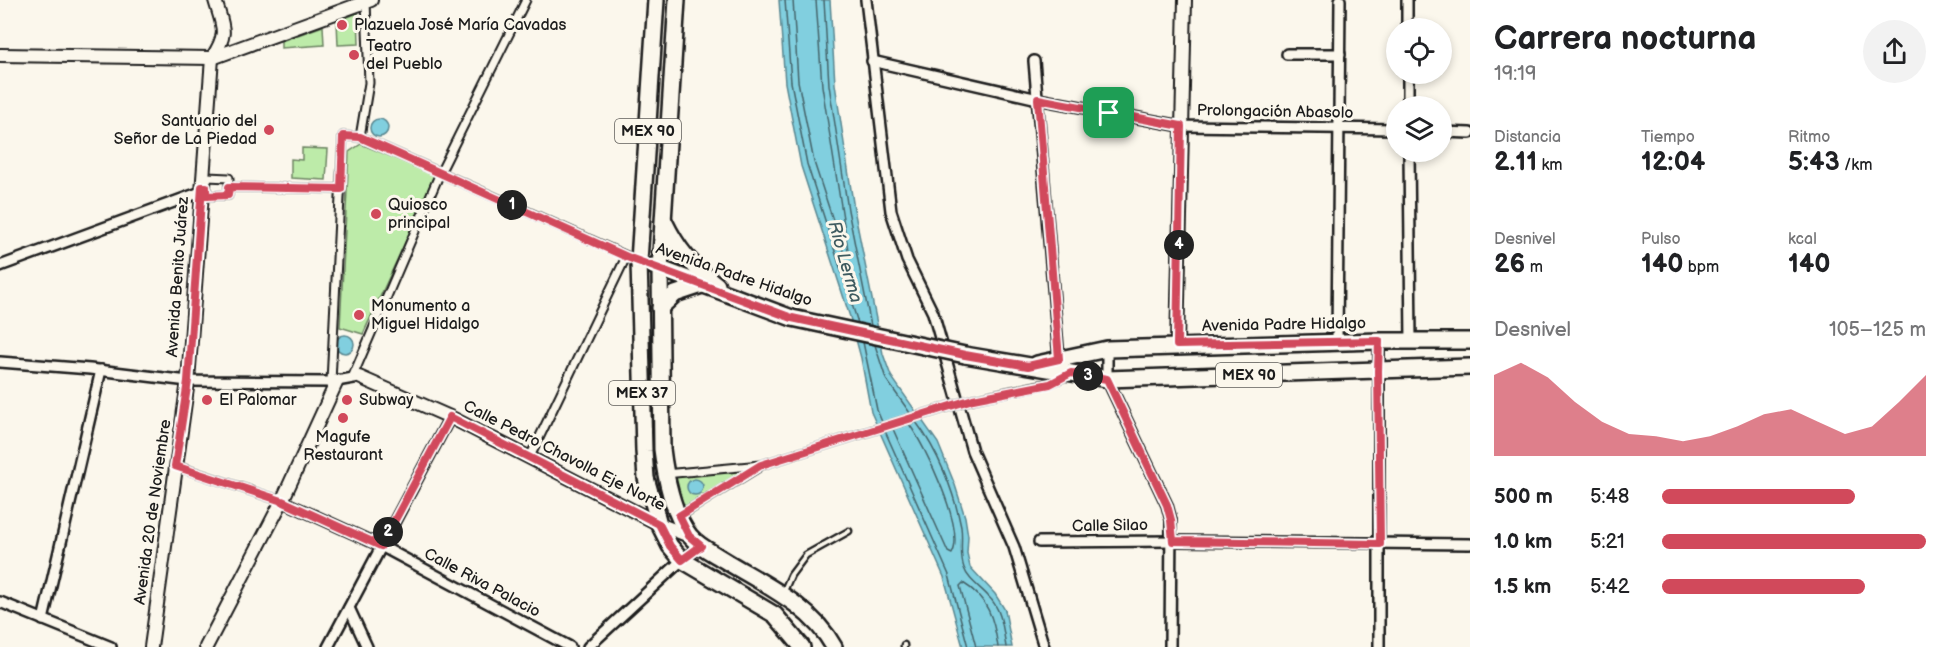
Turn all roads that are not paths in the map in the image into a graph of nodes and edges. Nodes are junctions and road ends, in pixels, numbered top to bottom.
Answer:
1 (215, 0) edge
2 (368, 0) edge
3 (526, 0) edge
4 (656, 0) edge
5 (677, 0) edge
6 (866, 0) edge
7 (1185, 0) edge
8 (1340, 0) edge
9 (1407, 0) edge
10 (1407, 18) edge
11 (1287, 54) dead end
12 (1340, 54) junction
13 (0, 55) edge
14 (212, 58) junction
15 (872, 61) junction
16 (1034, 61) dead end
17 (1038, 99) junction
18 (1181, 126) junction
19 (1340, 128) junction
20 (1386, 129) edge
21 (1452, 133) edge
22 (1470, 134) edge
23 (360, 137) junction
24 (1409, 162) edge
25 (440, 173) junction
26 (229, 187) junction
27 (203, 189) junction
28 (341, 189) junction
29 (663, 218) junction
30 (633, 259) junction
31 (0, 266) edge
32 (660, 269) junction
33 (702, 285) junction
34 (731, 295) junction
35 (660, 308) junction
36 (1379, 341) junction
37 (1412, 341) junction
38 (1470, 341) edge
39 (1337, 342) junction
40 (1177, 345) junction
41 (1107, 349) junction
42 (1059, 359) junction
43 (0, 362) edge
44 (1028, 366) junction
45 (1470, 367) edge
46 (101, 370) junction
47 (1378, 371) junction
48 (1071, 373) junction
49 (355, 377) junction
50 (1107, 379) junction
51 (188, 381) junction
52 (334, 381) junction
53 (450, 417) junction
54 (529, 459) junction
55 (761, 465) junction
56 (175, 466) junction
57 (664, 474) junction
58 (282, 501) junction
59 (679, 516) junction
60 (659, 524) junction
61 (849, 531) dead end
62 (689, 536) junction
63 (1173, 541) junction
64 (1039, 542) dead end
65 (1380, 544) junction
66 (1470, 544) edge
67 (381, 546) junction
68 (701, 546) junction
69 (682, 560) junction
70 (782, 595) junction
71 (0, 602) edge
72 (349, 608) junction
73 (43, 620) junction
74 (111, 647) edge
75 (151, 647) edge
76 (206, 647) edge
77 (328, 647) edge
78 (367, 647) edge
79 (570, 647) edge
80 (588, 647) edge
81 (802, 647) edge
82 (834, 647) edge
83 (1044, 647) edge
84 (1170, 647) edge
85 (1379, 647) edge

1 - 14 street, Avenida Benito Juárez
2 - 14 street
2 - 23 street
3 - 25 street
4 - 30 main road, MEX 90
5 - 29 main road, MEX 90
6 - 15 street
7 - 18 street
8 - 12 street
9 - 10 street
11 - 12 street
12 - 19 street
13 - 14 street
14 - 27 street, Avenida Benito Juárez
15 - 17 street, Prolongación Abasolo
15 - 83 street
16 - 17 street
17 - 18 street, Prolongación Abasolo
17 - 42 street
18 - 19 street, Prolongación Abasolo
18 - 40 street
19 - 20 street, Prolongación Abasolo
19 - 39 street
21 - 22 street
23 - 25 street
23 - 28 street
24 - 37 street
25 - 30 street
25 - 49 street
26 - 27 street
26 - 27 street
26 - 28 street
27 - 31 street
27 - 51 street, Avenida Benito Juárez
28 - 52 street
29 - 32 main road, MEX 90
29 - 34 main road, MEX 90
30 - 32 main road, Avenida Padre Hidalgo / MEX 90
30 - 54 street
30 - 60 main road, MEX 37
32 - 33 main road, Avenida Padre Hidalgo / MEX 90
32 - 35 main road, MEX 37
33 - 34 main road, Avenida Padre Hidalgo / MEX 90
33 - 35 main road
34 - 44 main road, Avenida Padre Hidalgo / MEX 90, bridge
35 - 57 main road, MEX 37
36 - 37 main road, Avenida Padre Hidalgo / MEX 90
36 - 39 main road, Avenida Padre Hidalgo / MEX 90
36 - 47 street
37 - 38 main road, Avenida Padre Hidalgo / MEX 90
39 - 40 main road, Avenida Padre Hidalgo / MEX 90
40 - 41 main road, Avenida Padre Hidalgo / MEX 90
41 - 42 main road, Avenida Padre Hidalgo / MEX 90
41 - 50 street
42 - 44 main road, Avenida Padre Hidalgo / MEX 90
43 - 46 street
44 - 48 main road, Avenida Padre Hidalgo / MEX 90
45 - 47 main road, Avenida Padre Hidalgo / MEX 90
46 - 51 street
46 - 73 street
47 - 50 main road, Avenida Padre Hidalgo / MEX 90
47 - 65 street
48 - 50 main road, Avenida Padre Hidalgo / MEX 90
48 - 55 street, bridge
49 - 52 street
49 - 53 street, Calle Pedro Chavolla Eje Norte
50 - 63 street
51 - 52 street
51 - 56 street, Avenida 20 de Noviembre
52 - 58 street
53 - 54 street, Calle Pedro Chavolla Eje Norte
53 - 67 street
54 - 60 street, Calle Pedro Chavolla Eje Norte
55 - 57 street
55 - 59 street
56 - 58 street
56 - 75 street, Avenida 20 de Noviembre
57 - 59 main road, MEX 37
58 - 67 street, Calle Riva Palacio
58 - 76 street
59 - 62 main road, MEX 37
60 - 62 street, Calle Pedro Chavolla Eje Norte
60 - 69 main road, MEX 37
61 - 70 lane
62 - 68 main road, MEX 37
63 - 64 street, Calle Silao
63 - 65 street, Calle Silao
63 - 84 street
65 - 66 street, Calle Silao
65 - 85 street
67 - 72 street
67 - 79 street, Calle Riva Palacio
68 - 69 street
68 - 70 main road, MEX 37
69 - 80 street
69 - 81 main road, MEX 37
70 - 82 main road, MEX 37
71 - 73 street
72 - 77 street
72 - 78 street
73 - 74 street

